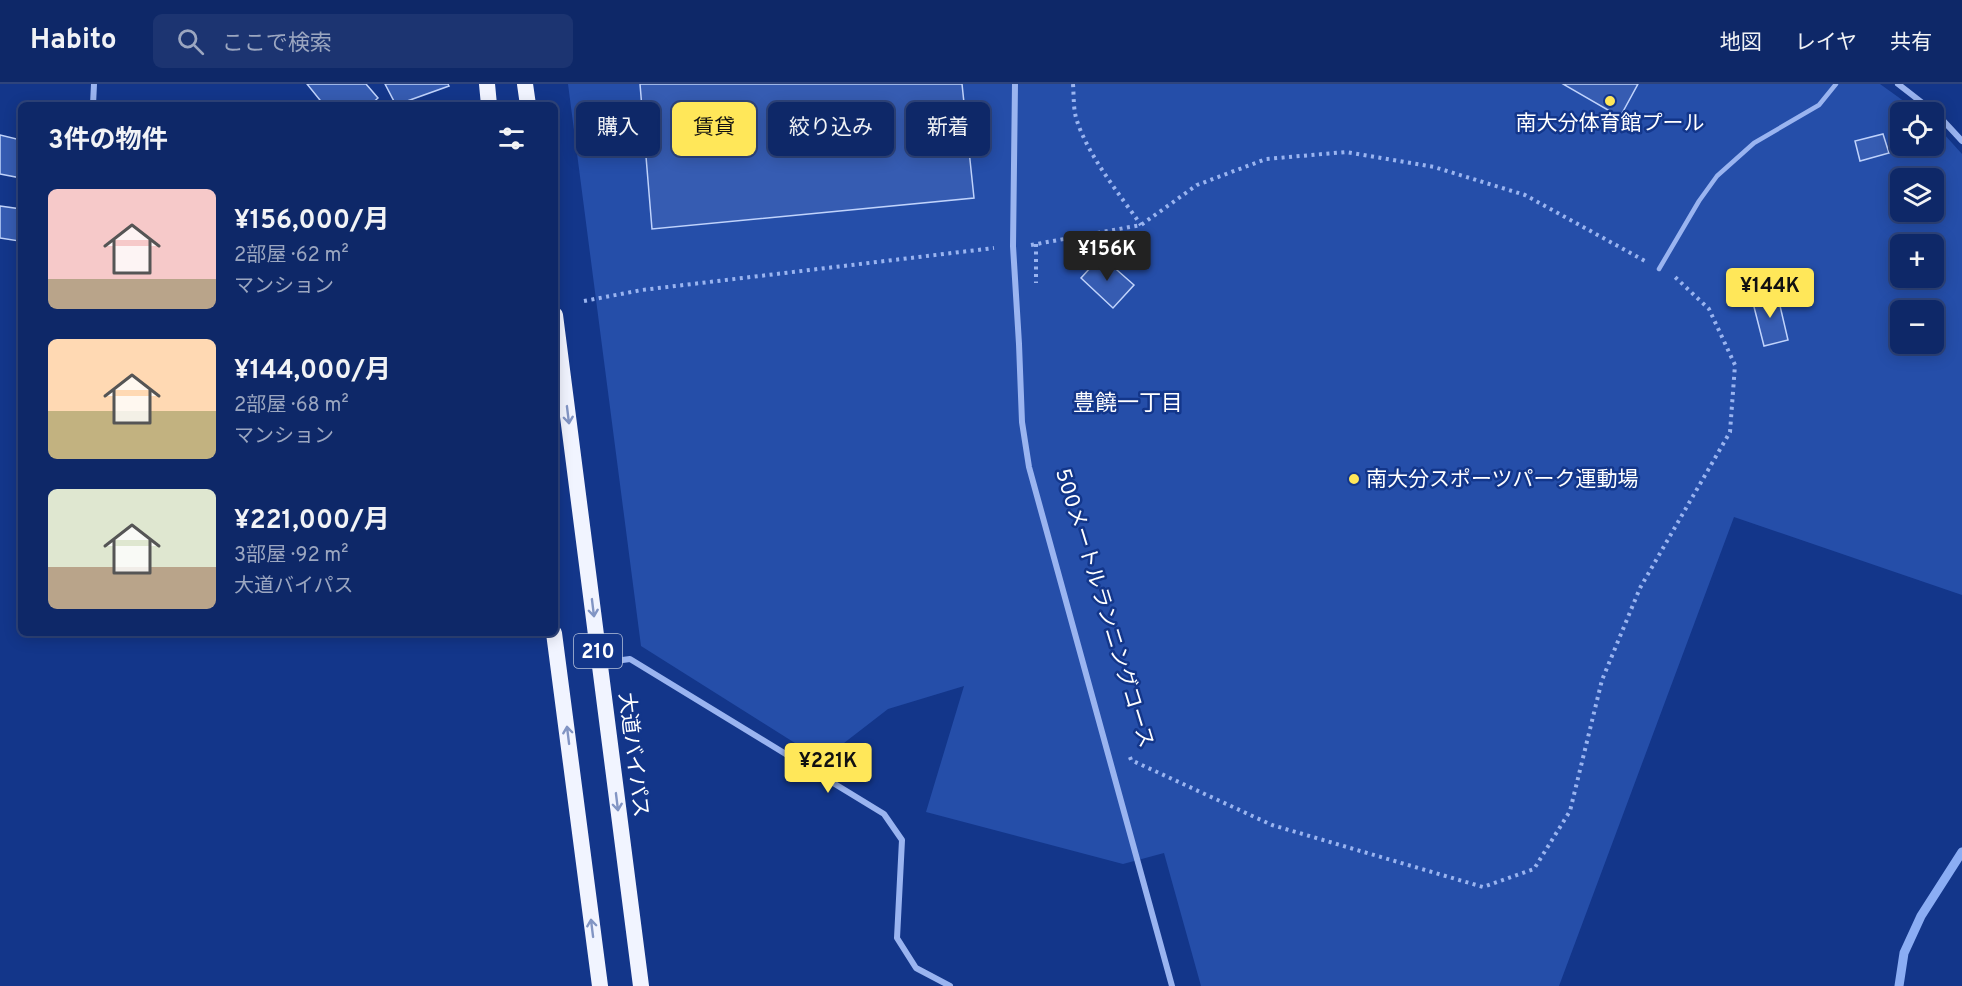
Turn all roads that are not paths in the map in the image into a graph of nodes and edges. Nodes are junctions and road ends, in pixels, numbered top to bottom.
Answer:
1 (94, 84) edge
2 (487, 84) edge
3 (525, 84) edge
4 (1016, 84) edge
5 (1836, 84) edge
6 (1898, 84) edge
7 (93, 102) edge
8 (489, 102) edge
9 (528, 102) edge
10 (1962, 141) edge
11 (1659, 269) road end
12 (558, 338) edge
13 (555, 636) edge
14 (600, 663) junction
15 (600, 986) edge
16 (641, 986) edge
17 (950, 986) edge
18 (1172, 986) edge

1 - 7 street
2 - 8 highway
3 - 9 highway
4 - 18 street
5 - 11 lane
6 - 10 street
12 -> 14 highway, 大道バイパス / 210
15 -> 13 highway, 210
14 -> 16 highway, 大道バイパス / 210
14 - 17 street

